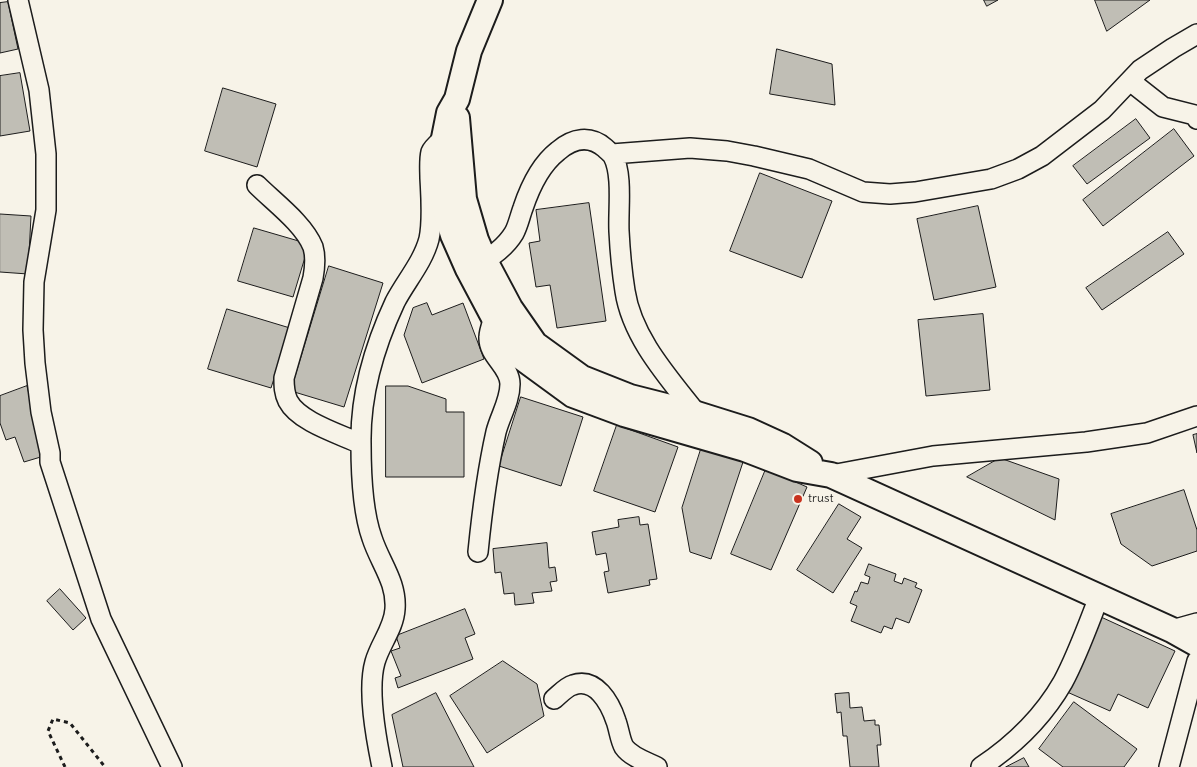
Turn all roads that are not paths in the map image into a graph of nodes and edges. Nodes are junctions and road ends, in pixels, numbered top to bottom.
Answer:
1 (18, 0) edge
2 (490, 0) edge
3 (1197, 34) edge
4 (1130, 81) junction
5 (457, 99) junction
6 (1197, 119) edge
7 (444, 138) junction
8 (612, 154) junction
9 (257, 185) dead end
10 (476, 265) junction
11 (494, 318) junction
12 (697, 414) junction
13 (1197, 416) edge
14 (361, 444) junction
15 (826, 473) junction
16 (478, 552) dead end
17 (1099, 598) junction
18 (1197, 622) edge
19 (1172, 630) junction
20 (1197, 644) edge
21 (1197, 661) edge
22 (554, 699) dead end
23 (172, 767) edge
24 (382, 767) edge
25 (657, 767) edge
26 (981, 767) edge
27 (1169, 767) edge

1 - 23 street
2 - 5 street
3 - 4 street
4 - 6 street
4 - 8 street
5 - 7 street
5 - 10 street
7 - 10 street
7 - 14 street
8 - 10 street
8 - 12 street
9 - 14 street
10 - 11 street
10 - 12 street
11 - 15 street
11 - 16 street
12 - 15 street
13 - 15 street
14 - 24 street
15 - 17 street
17 - 19 street
17 - 26 street
18 - 19 street
19 - 20 street
21 - 27 street
22 - 25 street

